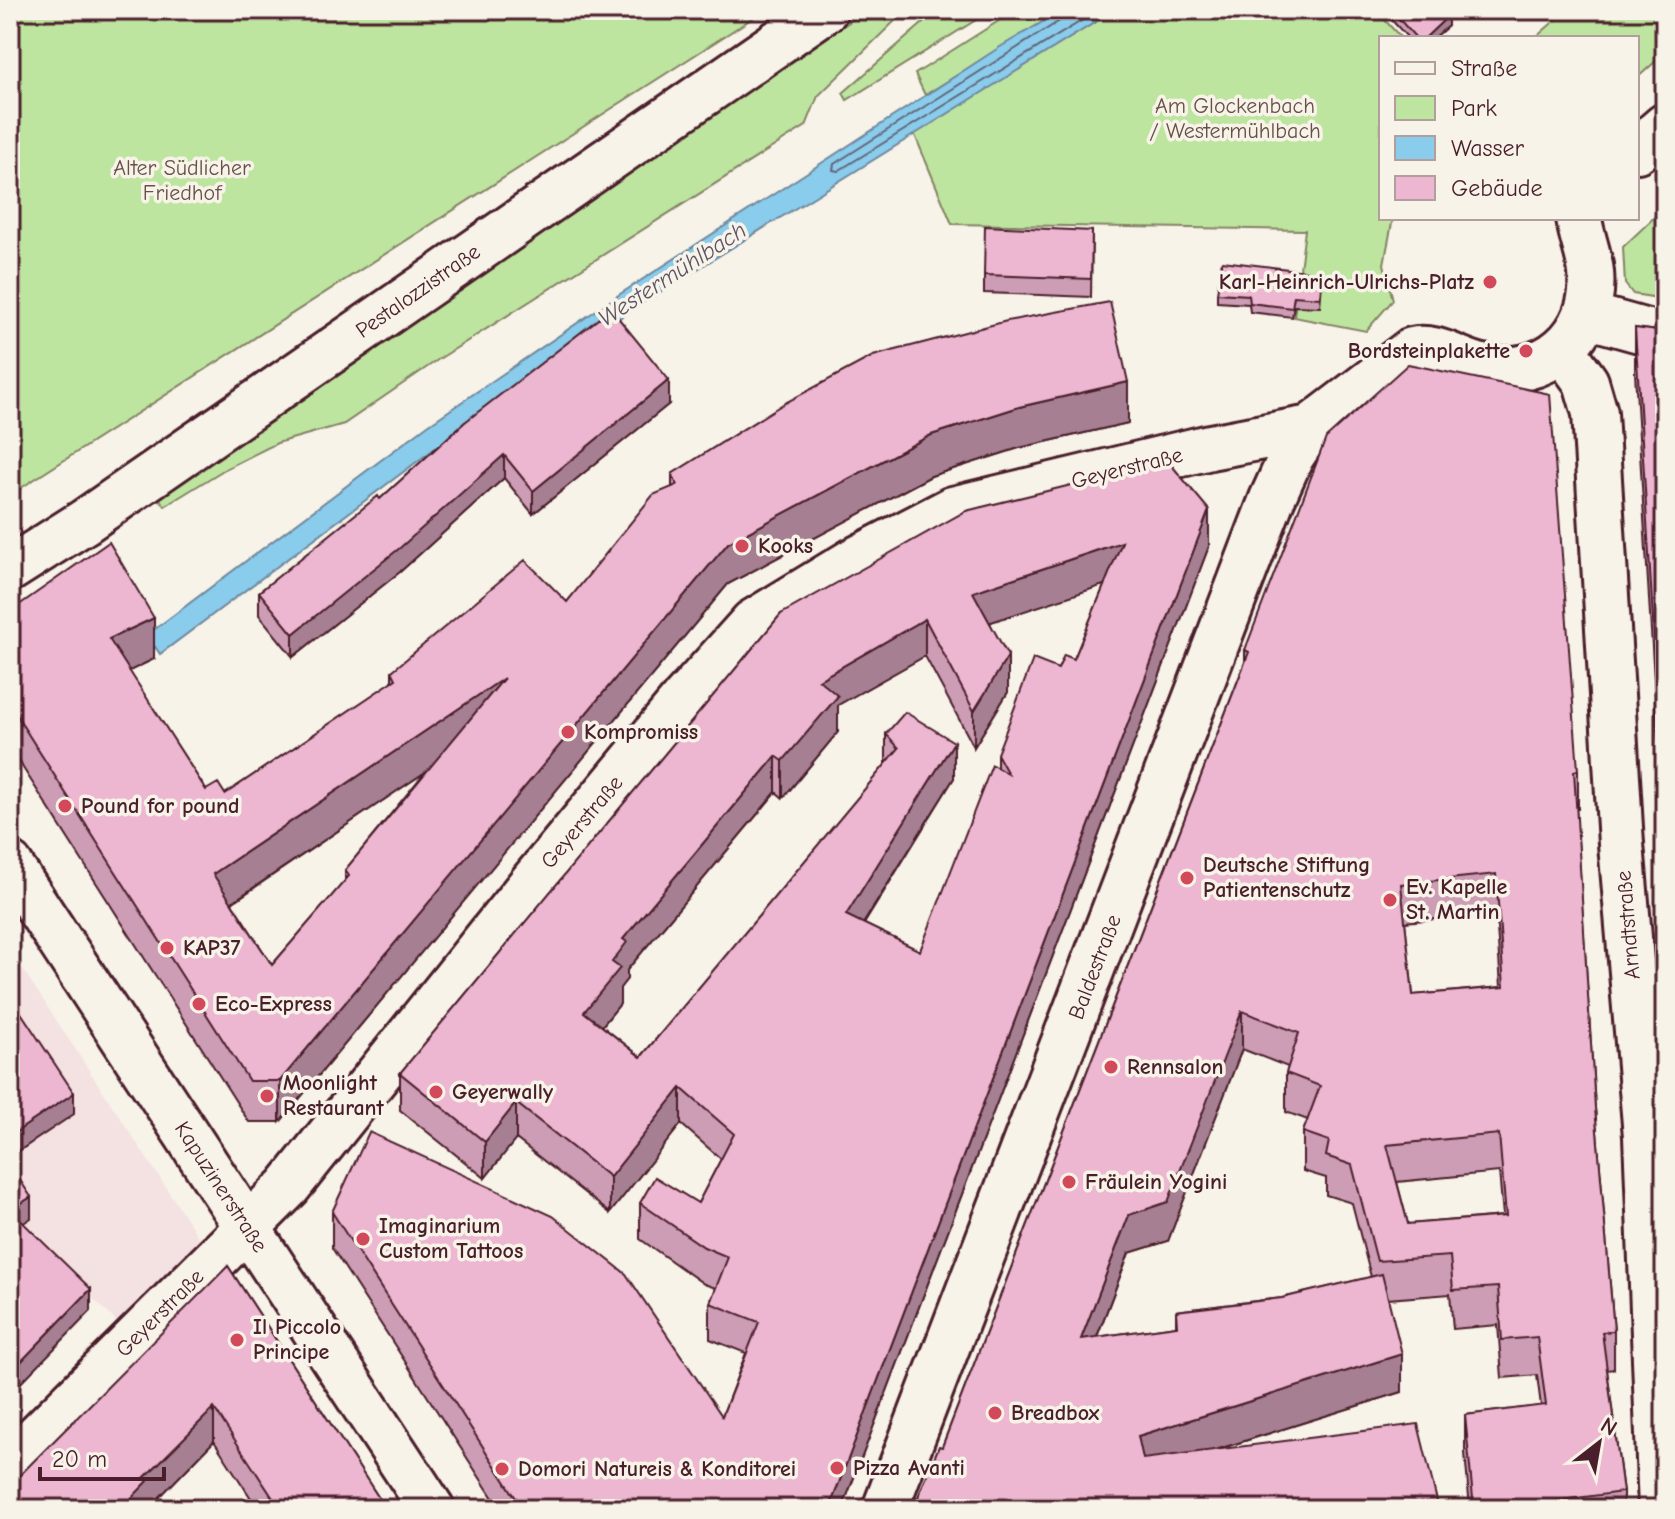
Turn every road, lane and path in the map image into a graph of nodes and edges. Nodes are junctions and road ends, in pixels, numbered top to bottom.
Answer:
1 (825, 10) edge
2 (1665, 126) edge
3 (1639, 148) edge
4 (1579, 220) edge
5 (1575, 332) junction
6 (1665, 337) edge
7 (1310, 428) junction
8 (10, 569) edge
9 (10, 865) edge
10 (1656, 1136) edge
11 (248, 1227) junction
12 (10, 1463) edge
13 (432, 1509) edge
14 (885, 1509) edge
15 (1661, 1509) edge

1 - 8 street, Pestalozzistraße
2 - 3 street
4 - 5 street
5 - 6 street
5 - 7 street
5 - 10 street, Arndtstraße
7 - 11 street, Geyerstraße
7 - 14 street, Baldestraße
9 - 11 street, Kapuzinerstraße
10 - 15 street, Arndtstraße
11 - 12 street, Geyerstraße
11 - 13 street, Kapuzinerstraße

